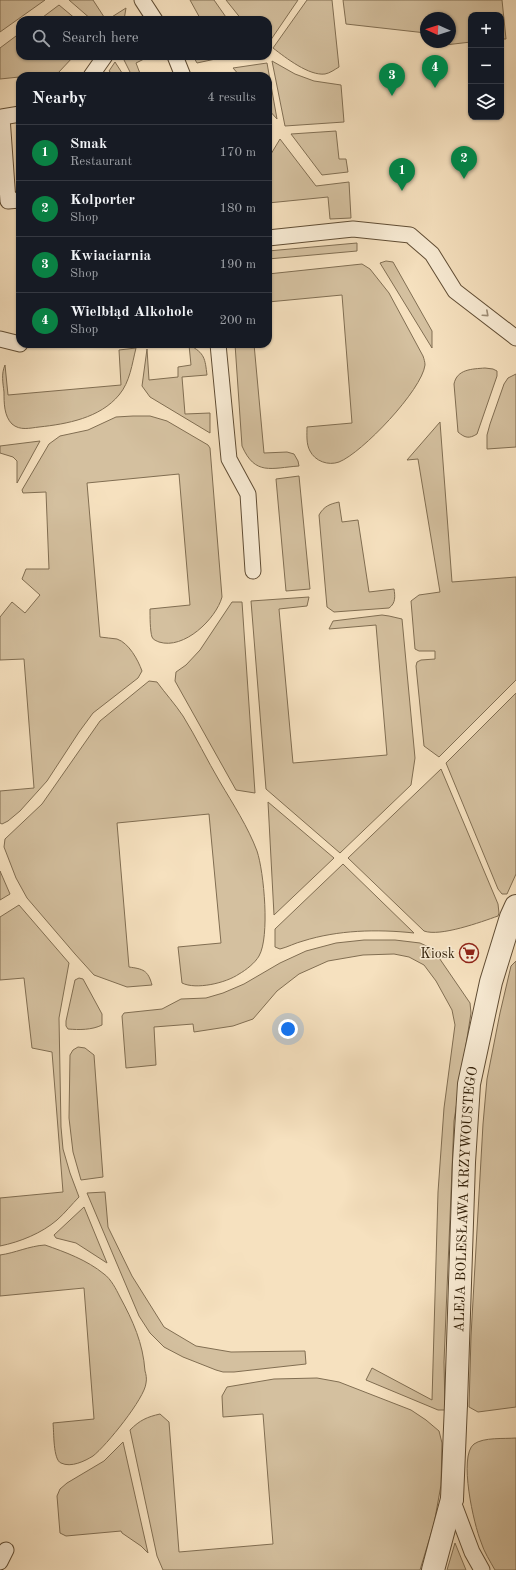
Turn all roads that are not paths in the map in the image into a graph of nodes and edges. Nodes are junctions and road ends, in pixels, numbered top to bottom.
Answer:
1 (142, 0) edge
2 (151, 16) edge
3 (102, 60) edge
4 (177, 60) edge
5 (93, 72) edge
6 (181, 72) edge
7 (16, 114) edge
8 (16, 200) edge
9 (272, 238) edge
10 (0, 338) edge
11 (516, 338) edge
12 (16, 343) edge
13 (218, 348) edge
14 (253, 571) dead end
15 (516, 906) edge
16 (452, 1499) junction
17 (433, 1570) edge
18 (482, 1570) edge

1 - 2 lane
3 - 5 lane
4 - 6 lane
7 - 8 lane
9 -> 11 lane
10 - 12 lane
13 - 14 lane
15 - 16 street, ALEJA BOLESŁAWA KRZYWOUSTEGO
16 - 17 street, ALEJA BOLESŁAWA KRZYWOUSTEGO
16 - 18 lane, ALEJA BOLESŁAWA KRZYWOUSTEGO

